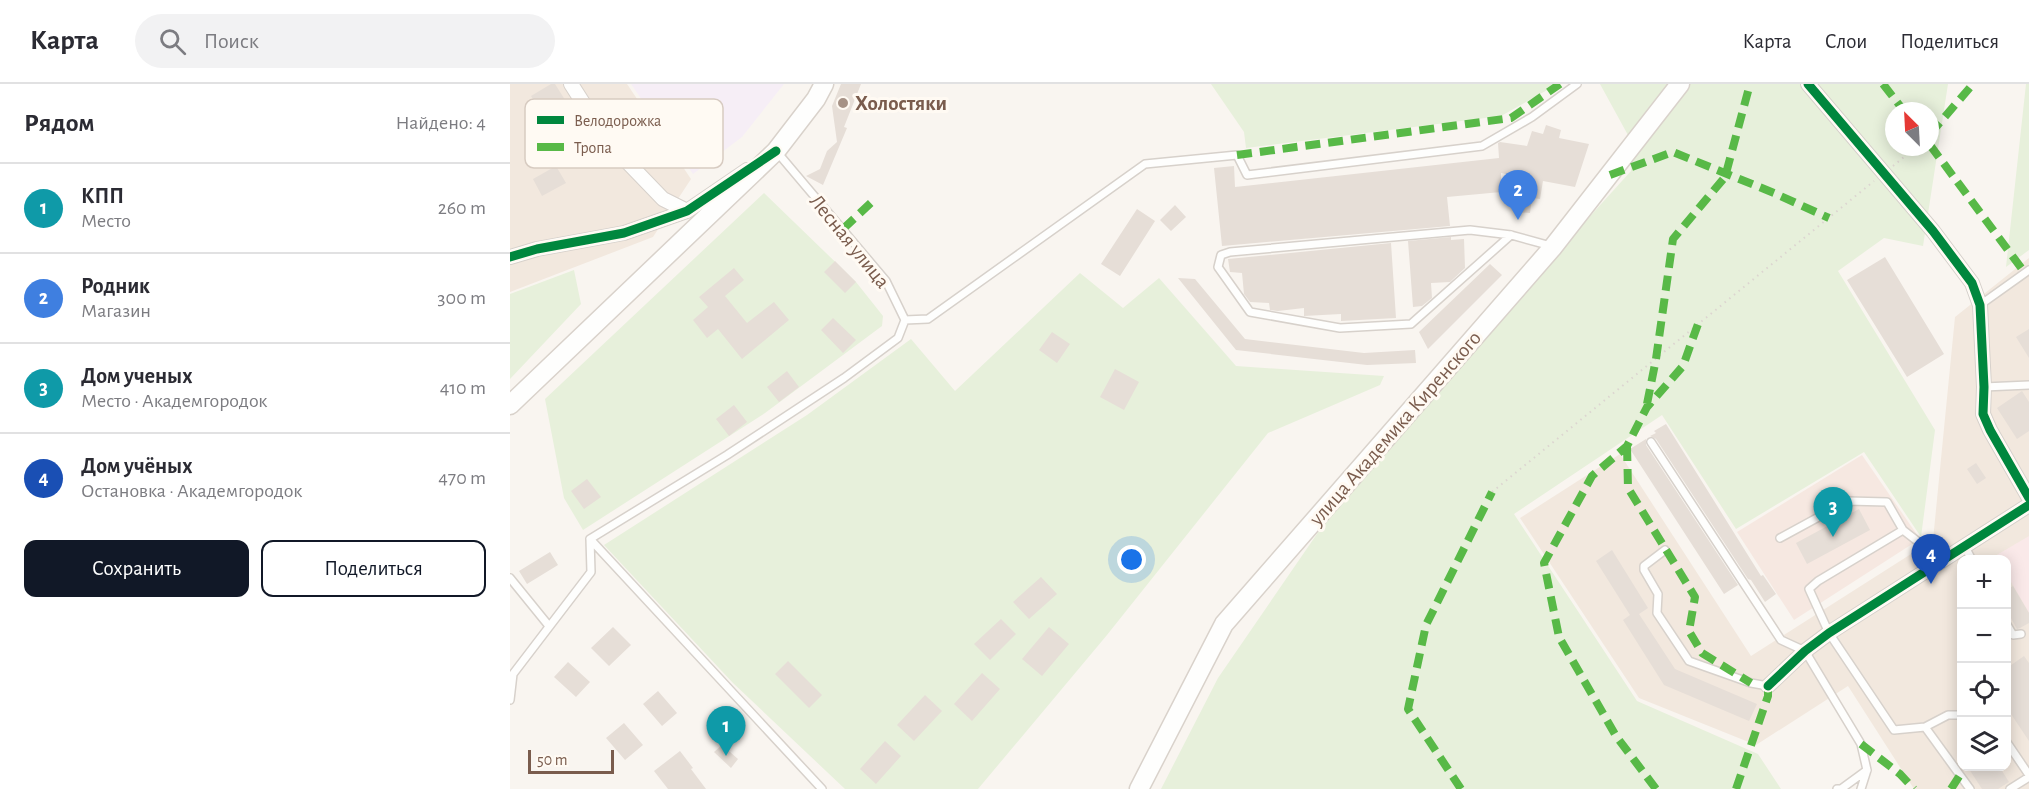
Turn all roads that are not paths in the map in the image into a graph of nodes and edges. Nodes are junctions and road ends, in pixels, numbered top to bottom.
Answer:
1 (570, 84) edge
2 (824, 84) edge
3 (1577, 84) edge
4 (1680, 84) edge
5 (1808, 84) edge
6 (580, 99) edge
7 (776, 151) junction
8 (633, 168) edge
9 (687, 211) junction
10 (1511, 235) junction
11 (1553, 247) junction
12 (510, 257) edge
13 (2029, 270) edge
14 (1980, 305) junction
15 (905, 320) junction
16 (2029, 384) edge
17 (1984, 387) junction
18 (510, 405) edge
19 (1651, 442) dead end
20 (2029, 498) edge
21 (2029, 505) edge
22 (1903, 530) junction
23 (1780, 538) dead end
24 (590, 539) junction
25 (1965, 547) junction
26 (1665, 550) dead end
27 (1969, 555) edge
28 (1938, 564) junction
29 (510, 578) edge
30 (549, 626) junction
31 (2011, 631) edge
32 (1829, 633) junction
33 (2021, 634) dead end
34 (1805, 651) junction
35 (1768, 686) joint
36 (510, 700) edge
37 (1957, 715) edge
38 (1925, 727) junction
39 (2011, 747) edge
40 (1867, 770) junction
41 (2029, 776) edge
42 (822, 789) edge
43 (1139, 789) edge
44 (1837, 789) edge
45 (1861, 789) edge
46 (1970, 789) edge
47 (2010, 789) edge

1 - 6 street
2 - 7 main road
3 - 15 lane
4 - 11 main road, улица Академика Киренского
5 - 14 street
7 - 9 street
7 - 15 lane, Лесная улица
7 - 18 main road
8 - 9 street
9 - 12 street
10 - 10 lane
10 - 11 lane
11 - 43 main road, улица Академика Киренского
13 - 14 lane
14 - 17 street
15 - 24 lane
16 - 17 lane
17 - 20 street
19 - 34 lane
21 - 25 street
22 - 23 lane
22 - 28 lane
22 - 32 lane
24 - 30 lane
24 - 42 lane
25 - 27 lane
25 - 28 street
26 - 35 lane
28 - 32 street
29 - 30 lane
30 - 36 lane
31 - 33 lane
32 - 34 street
32 - 38 lane
34 - 35 street
34 - 40 lane
37 - 38 lane
38 - 46 lane
39 - 41 lane
40 - 44 lane
40 - 45 lane
41 - 47 lane

